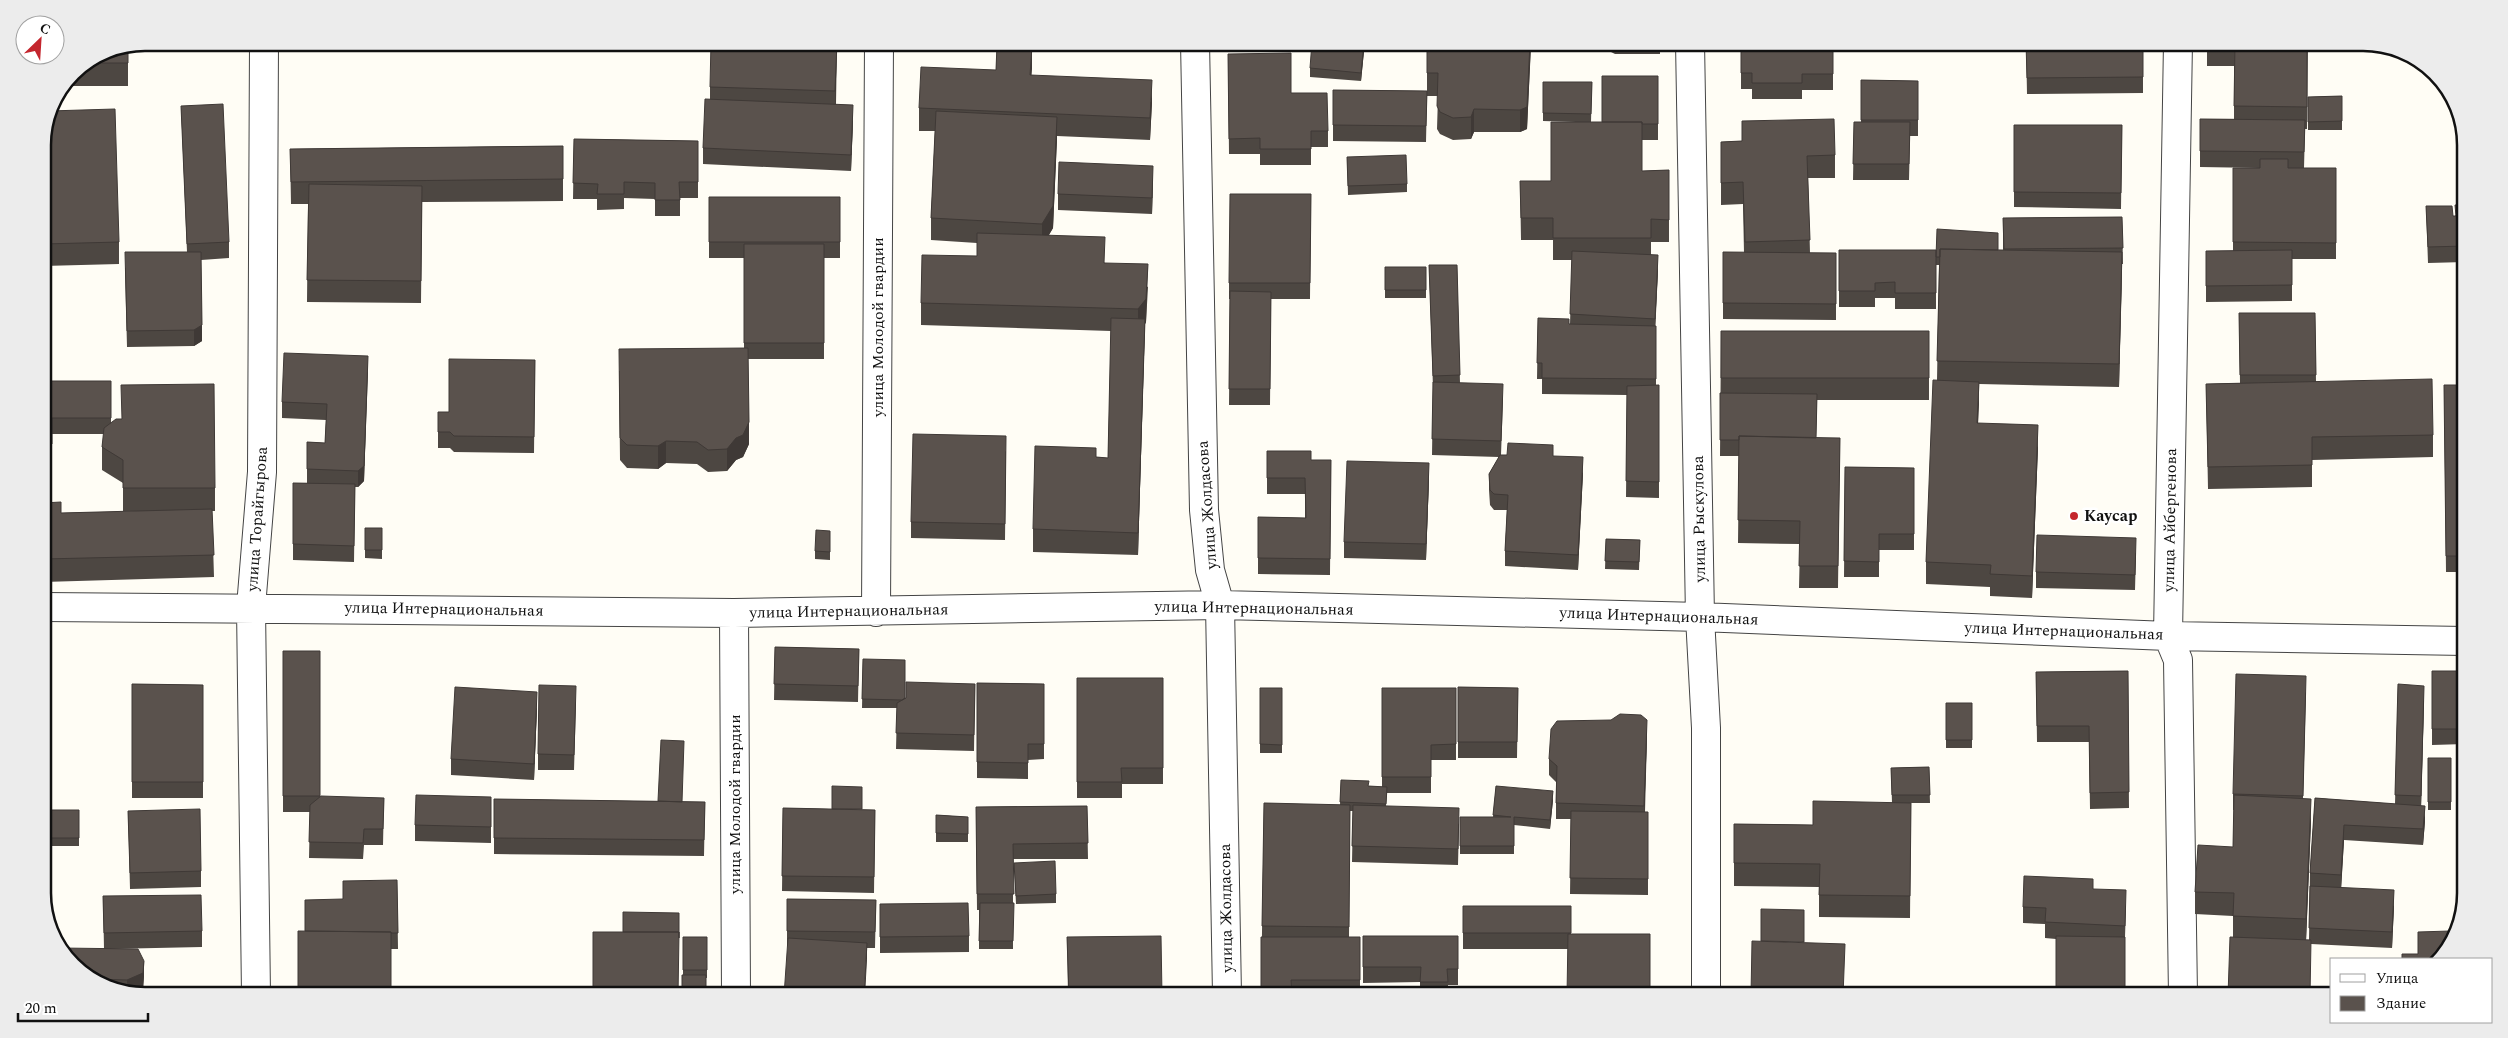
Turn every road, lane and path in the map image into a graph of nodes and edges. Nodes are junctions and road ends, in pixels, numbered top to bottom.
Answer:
1 (264, 51) edge
2 (879, 51) edge
3 (1195, 51) edge
4 (1690, 51) edge
5 (2178, 51) edge
6 (1220, 605) junction
7 (51, 607) edge
8 (251, 607) junction
9 (734, 612) junction
10 (876, 612) junction
11 (1700, 617) junction
12 (2168, 636) junction
13 (2457, 640) edge
14 (256, 987) edge
15 (736, 987) edge
16 (1227, 987) edge
17 (1706, 987) edge
18 (2183, 987) edge

1 - 8 street, улица Торайгырова
2 - 10 street, улица Молодой гвардии
3 - 6 street, улица Жолдасова
4 - 11 street, улица Рыскулова
5 - 12 street, улица Айбергенова
6 - 10 street, улица Интернациональная
6 - 11 street, улица Интернациональная
6 - 16 street, улица Жолдасова
7 - 8 street, улица Интернациональная
8 - 9 street, улица Интернациональная
8 - 14 street, улица Торайгырова
9 - 10 street, улица Интернациональная
9 - 15 street, улица Молодой гвардии
11 - 12 street, улица Интернациональная
11 - 17 street, улица Рыскулова
12 - 13 street, улица Интернациональная
12 - 18 street, улица Айбергенова

